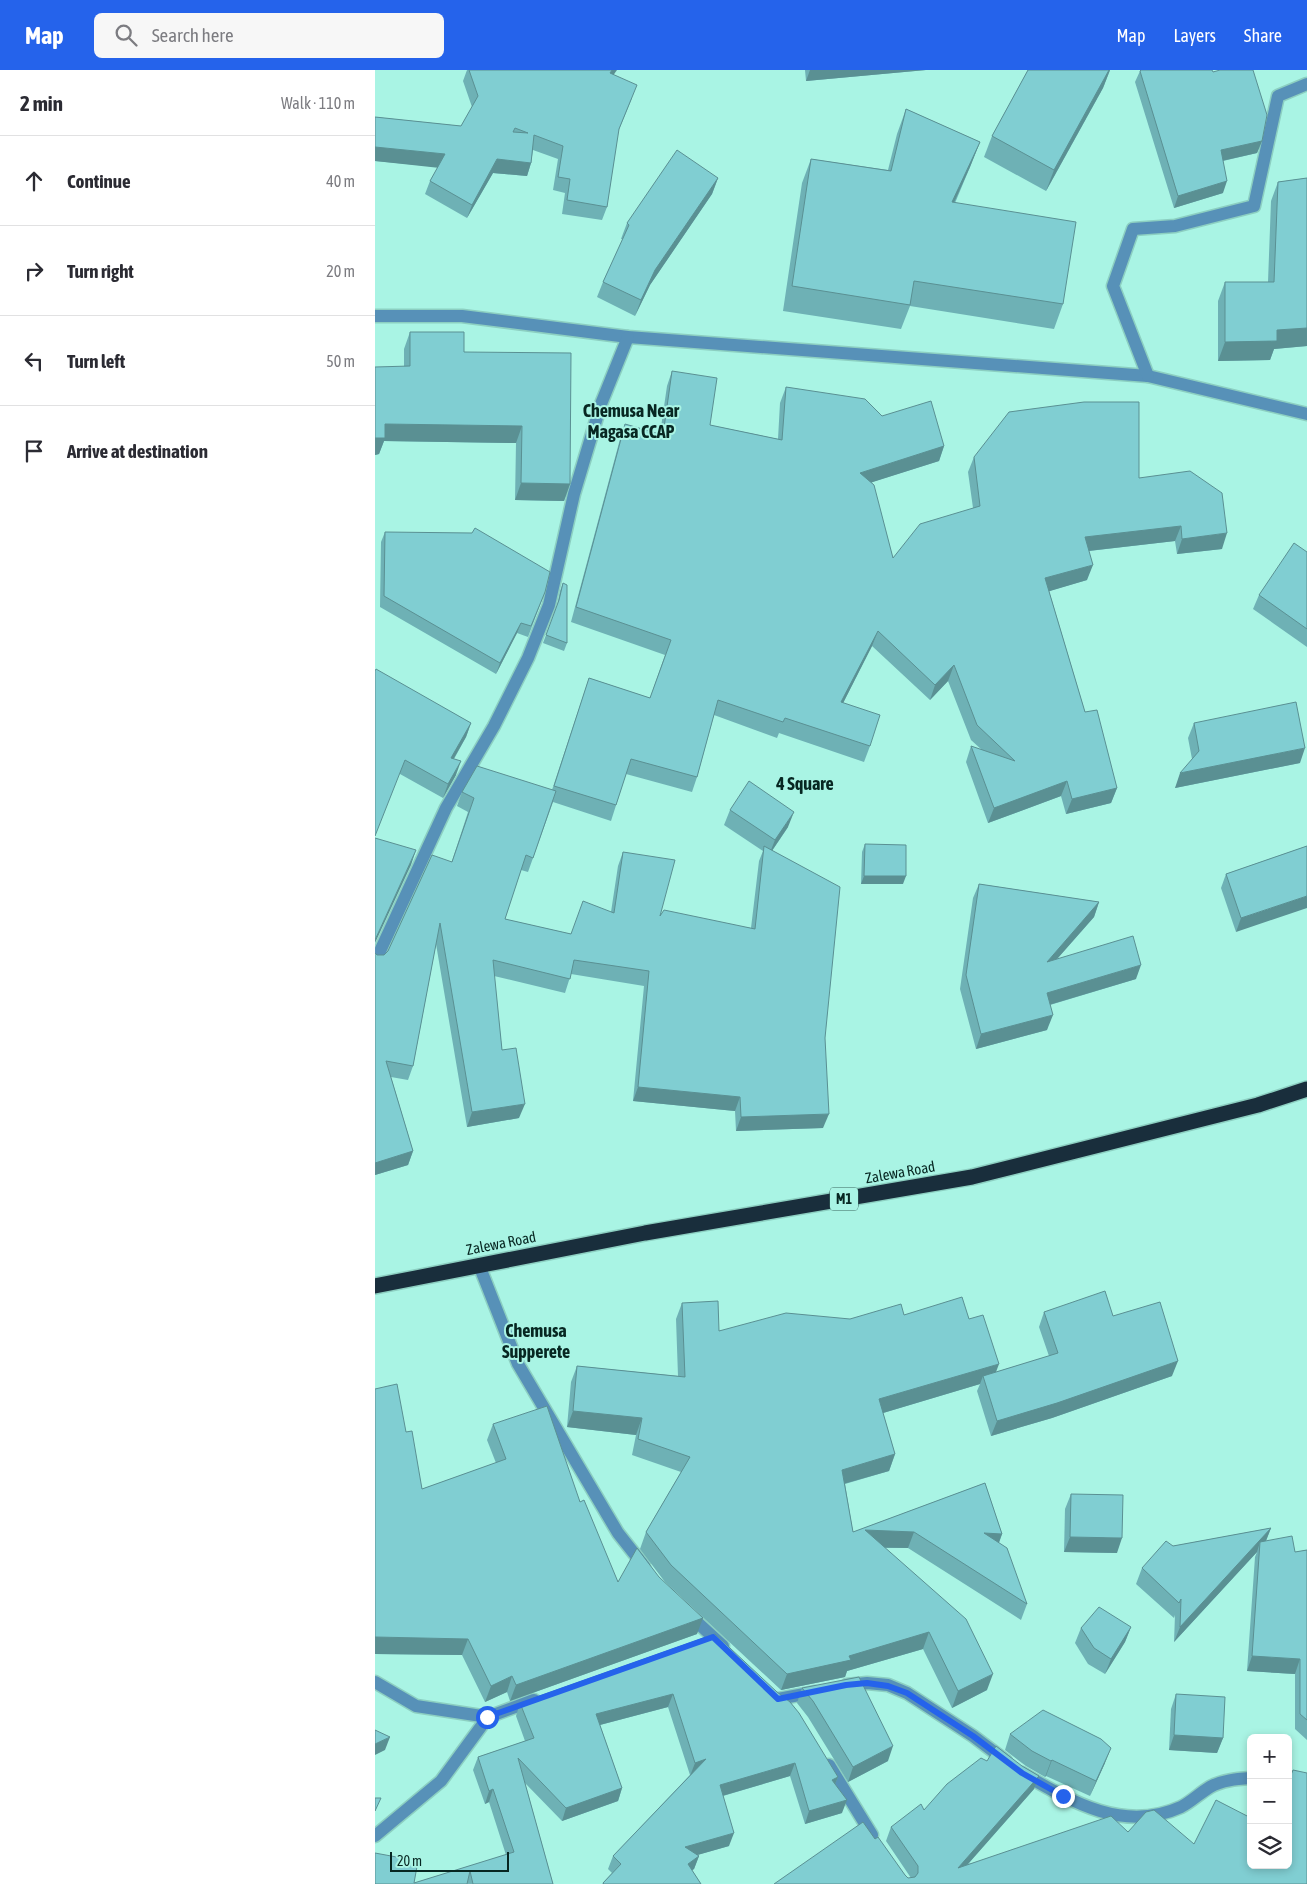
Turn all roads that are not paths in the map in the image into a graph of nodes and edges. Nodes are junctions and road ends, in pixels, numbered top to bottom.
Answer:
1 (1307, 84) edge
2 (375, 316) edge
3 (627, 337) junction
4 (1148, 376) junction
5 (1307, 414) edge
6 (375, 962) edge
7 (1307, 1089) edge
8 (479, 1265) junction
9 (375, 1286) edge
10 (653, 1579) edge
11 (679, 1606) edge
12 (713, 1637) junction
13 (696, 1643) edge
14 (735, 1658) edge
15 (375, 1682) edge
16 (543, 1697) edge
17 (791, 1709) edge
18 (487, 1717) junction
19 (821, 1752) edge
20 (1247, 1779) edge
21 (375, 1836) edge
22 (878, 1844) edge

1 - 4 street
2 - 3 street
3 - 4 street
3 - 6 street
4 - 5 street
7 - 8 highway, Zalewa Road / M1
8 - 9 highway, Zalewa Road / M1
8 - 10 street
11 - 12 street
12 - 13 street
12 - 14 street
15 - 18 street
16 - 18 street
17 - 20 street
18 - 21 street
19 - 22 street

